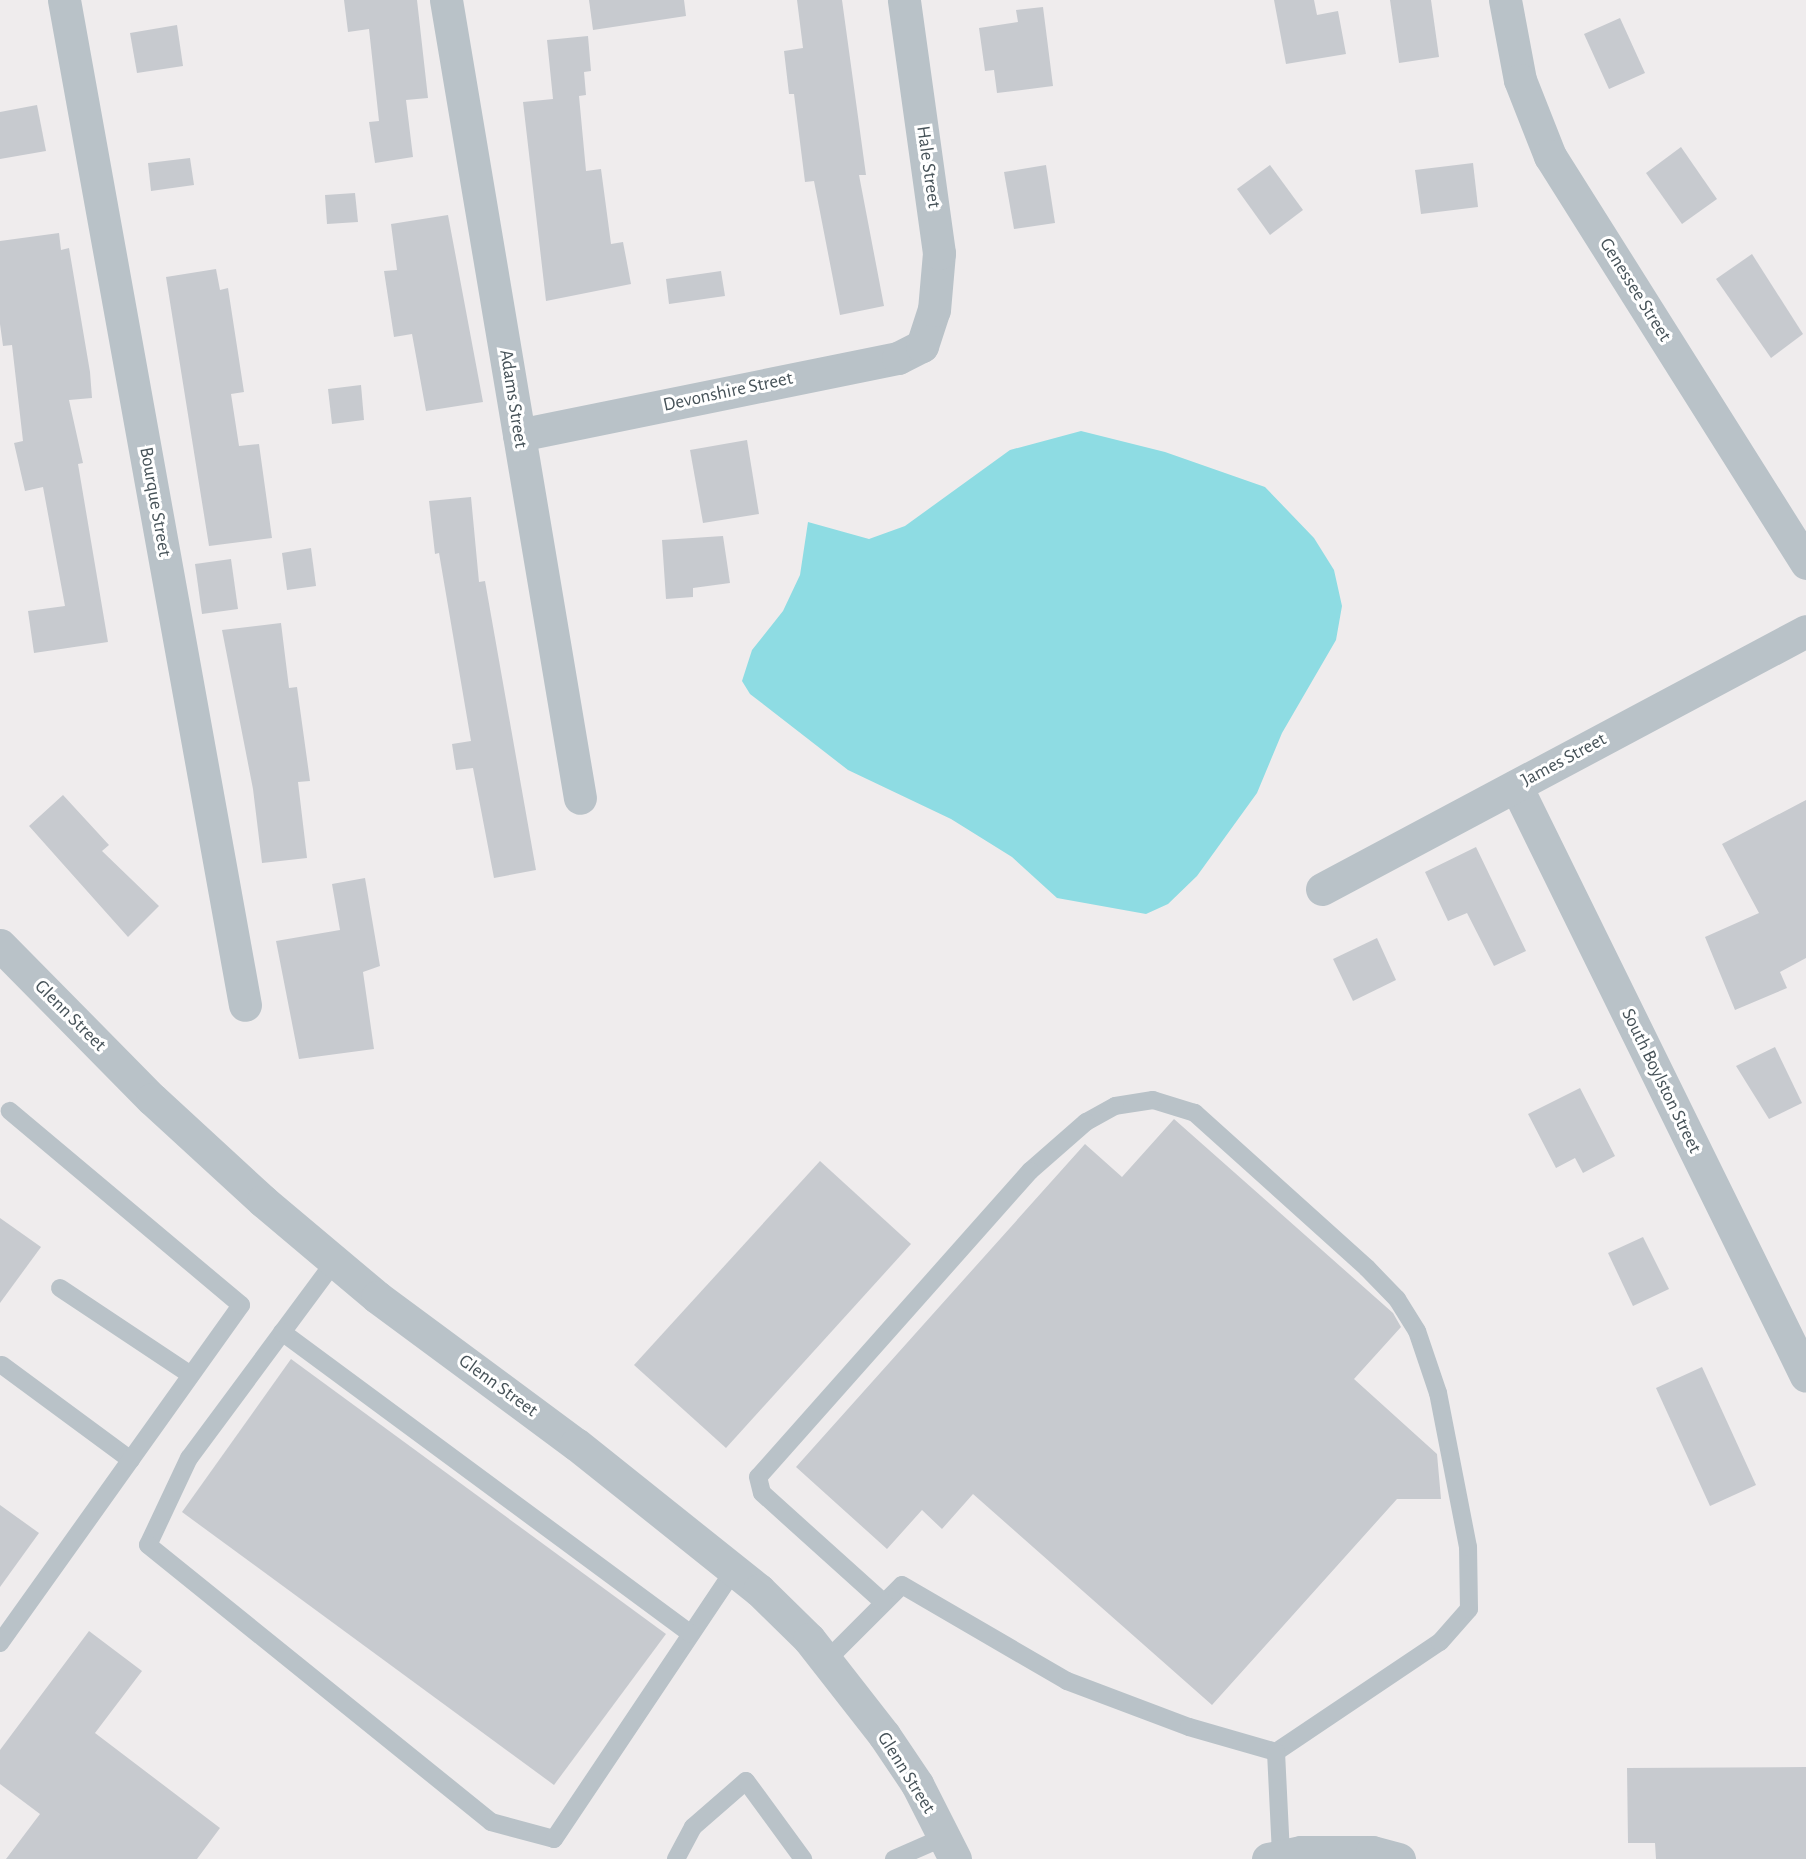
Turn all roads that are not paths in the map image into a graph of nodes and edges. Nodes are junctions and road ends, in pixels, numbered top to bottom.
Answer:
1 (64, 0) edge
2 (446, 0) edge
3 (904, 0) edge
4 (1504, 0) edge
5 (925, 333) joint
6 (519, 435) junction
7 (1806, 563) edge
8 (1806, 631) edge
9 (1516, 786) junction
10 (580, 798) dead end
11 (1322, 889) dead end
12 (0, 945) edge
13 (245, 1005) dead end
14 (10, 1111) dead end
15 (335, 1261) junction
16 (60, 1288) dead end
17 (282, 1332) junction
18 (2, 1365) dead end
19 (191, 1375) junction
20 (1806, 1376) edge
21 (131, 1460) junction
22 (734, 1570) junction
23 (884, 1603) junction
24 (691, 1634) junction
25 (0, 1643) edge
26 (826, 1661) junction
27 (1276, 1752) junction
28 (949, 1848) edge
29 (1275, 1858) edge
30 (676, 1859) edge
31 (803, 1859) edge
32 (894, 1859) edge
33 (1399, 1859) edge

1 - 13 street, Bourque Street
2 - 6 street, Adams Street
3 - 5 street, Hale Street
4 - 7 street, Genessee Street
5 - 6 street, Devonshire Street
6 - 10 street, Adams Street
8 - 9 street, James Street
9 - 11 street, James Street
9 - 20 street, South Boylston Street
12 - 15 street, Glenn Street
14 - 19 lane
15 - 17 lane
15 - 22 street, Glenn Street
16 - 19 lane
17 - 24 lane
17 - 24 lane
18 - 21 lane
19 - 21 lane
21 - 25 lane
22 - 24 lane
22 - 26 street, Glenn Street
23 - 26 lane
23 - 27 lane
23 - 27 lane
26 - 28 street, Glenn Street
27 - 29 lane
28 - 32 lane
29 - 33 street
30 - 31 lane

